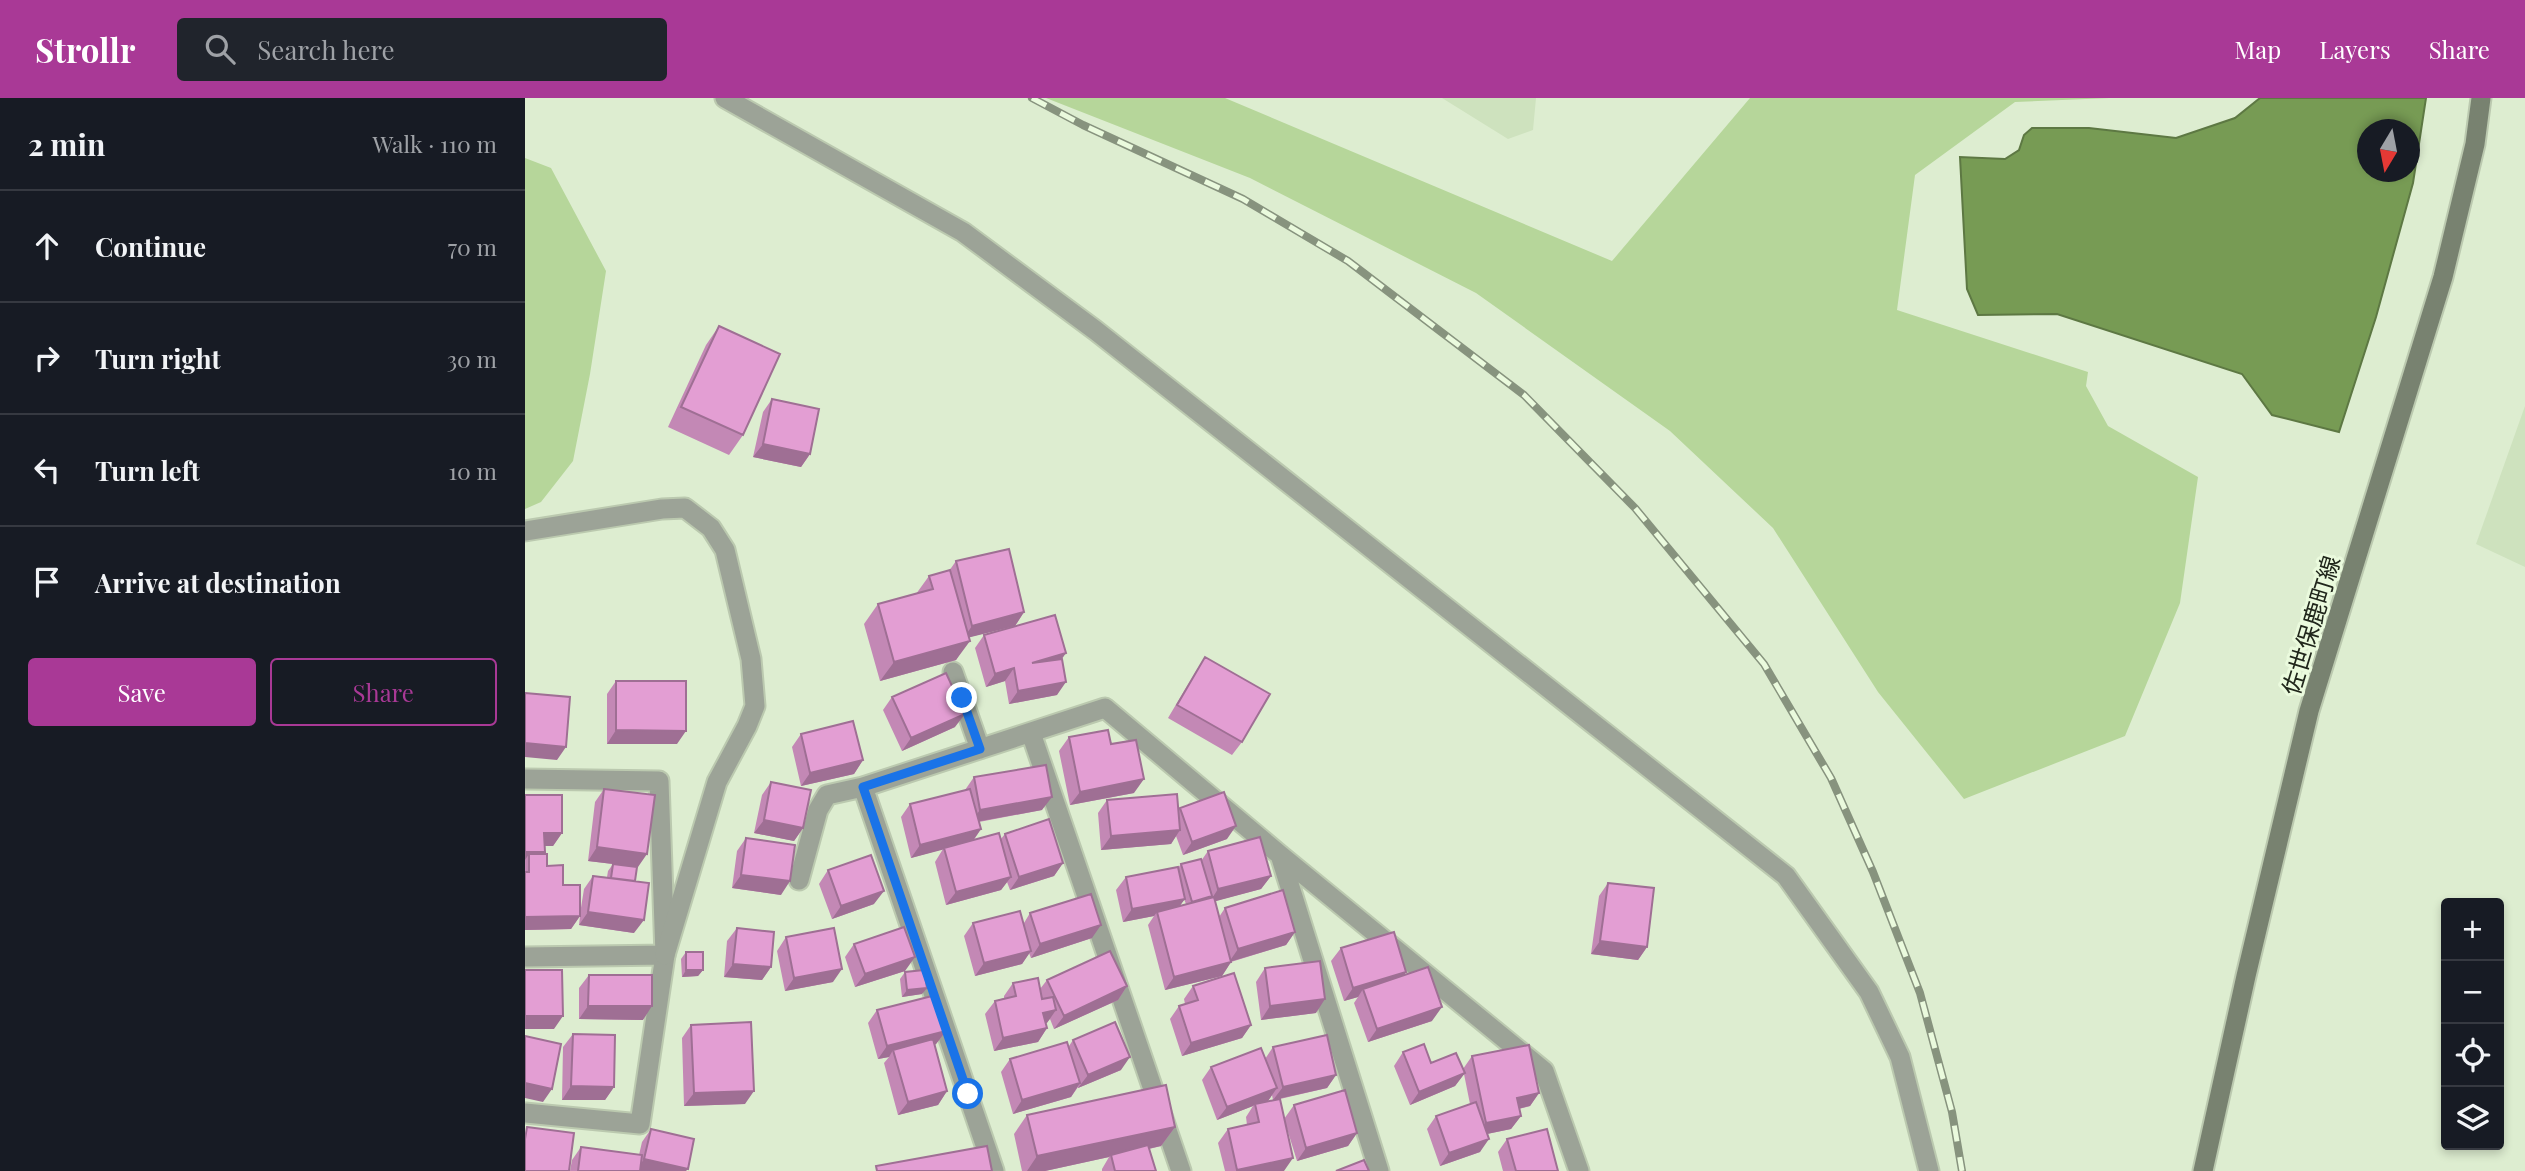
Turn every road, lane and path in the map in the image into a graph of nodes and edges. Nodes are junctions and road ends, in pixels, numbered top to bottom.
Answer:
1 (726, 98) edge
2 (2481, 98) edge
3 (525, 531) edge
4 (953, 672) dead end
5 (1031, 733) junction
6 (980, 749) junction
7 (525, 779) edge
8 (863, 787) junction
9 (1280, 855) junction
10 (799, 880) dead end
11 (665, 955) junction
12 (525, 957) edge
13 (525, 1113) edge
14 (994, 1171) edge
15 (1181, 1171) edge
16 (1380, 1171) edge
17 (1579, 1171) edge
18 (1929, 1171) edge
19 (2203, 1171) edge

1 - 18 street
2 - 19 main road, 佐世保鹿町線
3 - 11 street
4 - 6 street
5 - 6 street
5 - 9 street
5 - 15 street
6 - 8 street
7 - 11 street
8 - 10 street
8 - 14 street
9 - 16 street
9 - 17 street
11 - 12 street
11 - 13 street

